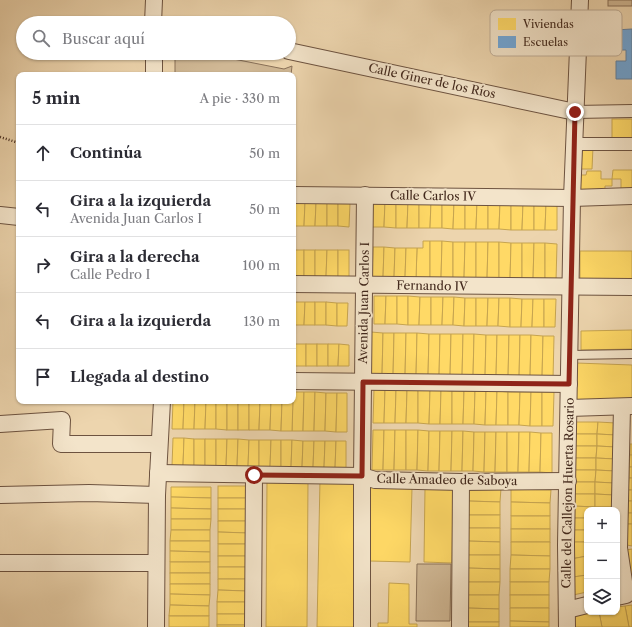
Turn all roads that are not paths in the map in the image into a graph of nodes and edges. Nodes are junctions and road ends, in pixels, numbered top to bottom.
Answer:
1 (154, 0) edge
2 (155, 16) edge
3 (296, 52) edge
4 (578, 56) edge
5 (154, 60) edge
6 (154, 72) edge
7 (632, 111) edge
8 (575, 112) junction
9 (575, 144) junction
10 (632, 144) edge
11 (296, 194) edge
12 (365, 195) junction
13 (632, 196) edge
14 (572, 198) junction
15 (0, 215) edge
16 (16, 217) edge
17 (296, 284) edge
18 (364, 285) junction
19 (571, 287) junction
20 (632, 287) edge
21 (632, 354) edge
22 (570, 355) junction
23 (296, 381) edge
24 (363, 382) junction
25 (569, 384) junction
26 (162, 404) edge
27 (627, 407) edge
28 (569, 408) junction
29 (0, 424) edge
30 (159, 444) junction
31 (158, 472) junction
32 (254, 475) junction
33 (362, 476) junction
34 (568, 481) junction
35 (462, 482) junction
36 (0, 495) edge
37 (157, 495) junction
38 (156, 563) junction
39 (0, 564) edge
40 (620, 597) edge
41 (584, 606) edge
42 (567, 610) junction
43 (156, 627) edge
44 (253, 627) edge
45 (362, 627) edge
46 (460, 627) edge
47 (567, 627) edge

1 - 2 street
3 - 8 street, Calle Giner de los Ríos
4 - 8 street, Calle del Callejon Huerta Rosario
5 - 6 street
7 - 8 street
8 - 9 street, Calle del Callejon Huerta Rosario
9 - 10 street
9 - 14 street, Calle del Callejon Huerta Rosario
11 - 12 street, Calle Carlos IV
12 - 14 street, Calle Carlos IV
12 - 18 street, Avenida Juan Carlos I
13 - 14 street, Calle Carlos IV
14 - 19 street, Calle del Callejon Huerta Rosario
15 - 16 street
17 - 18 street, Fernando IV
18 - 19 street, Fernando IV
18 - 24 street, Avenida Juan Carlos I
19 - 20 street, Fernando IV
19 - 22 street, Calle del Callejon Huerta Rosario
21 - 22 lane
22 - 25 street, Calle del Callejon Huerta Rosario
23 - 24 street
24 - 25 street
24 - 33 street, Avenida Juan Carlos I
25 - 28 street, Calle del Callejon Huerta Rosario
26 - 30 street
27 - 28 street
27 - 40 street
28 - 34 street, Calle del Callejon Huerta Rosario
29 - 30 street
30 - 31 street
31 - 32 street, Calle Amadeo de Saboya
31 - 37 street
32 - 33 street, Calle Amadeo de Saboya
32 - 44 street
33 - 35 street, Calle Amadeo de Saboya
33 - 45 street, Avenida Juan Carlos I
34 - 35 street, Calle Amadeo de Saboya
34 - 42 street, Calle del Callejon Huerta Rosario
35 - 46 street
36 - 37 street
37 - 38 street
38 - 39 street
38 - 43 street
41 - 42 street
42 - 47 street, Calle del Callejon Huerta Rosario

